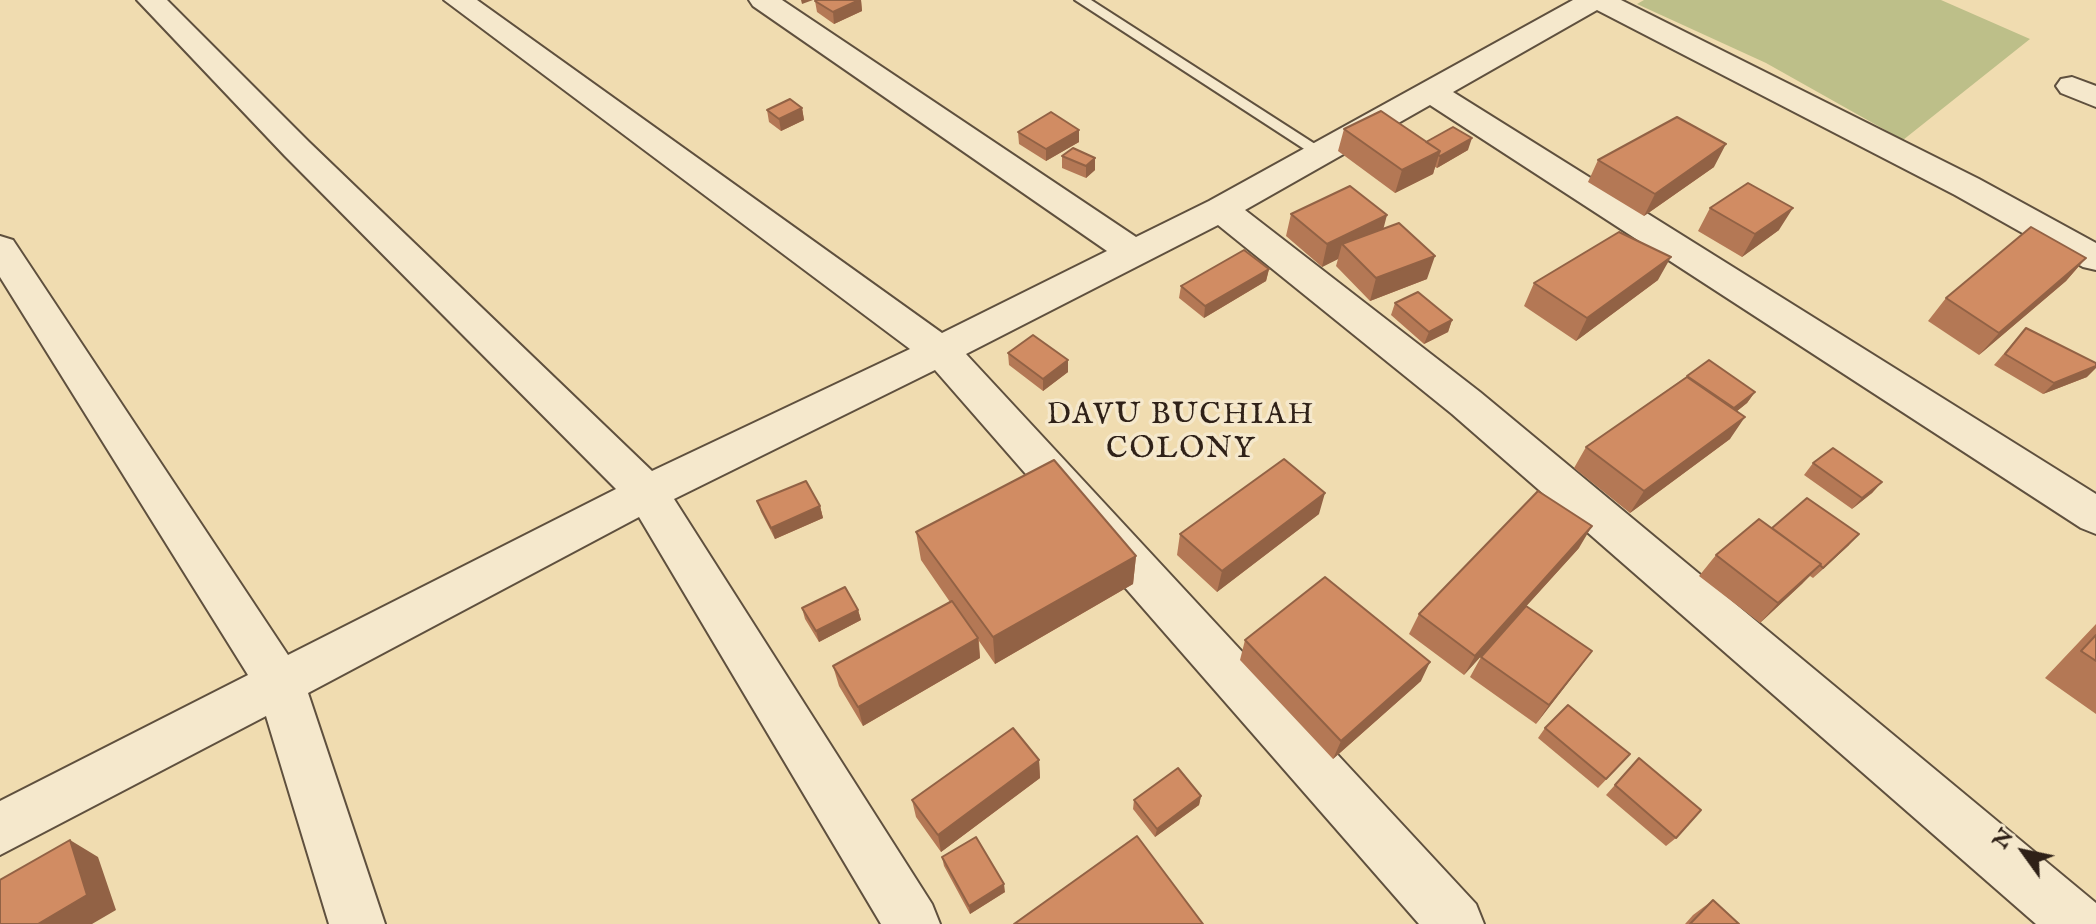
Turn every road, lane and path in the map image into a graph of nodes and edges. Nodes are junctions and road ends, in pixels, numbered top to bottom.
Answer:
1 (151, 0) edge
2 (458, 0) edge
3 (763, 0) edge
4 (1082, 0) edge
5 (1596, 0) edge
6 (1430, 91) junction
7 (1321, 153) junction
8 (1221, 209) junction
9 (0, 248) edge
10 (1133, 252) junction
11 (2096, 258) edge
12 (940, 351) junction
13 (647, 493) junction
14 (2096, 516) edge
15 (281, 685) junction
16 (0, 829) edge
17 (357, 924) edge
18 (912, 924) edge
19 (1456, 924) edge
20 (2078, 924) edge

1 - 13 street
2 - 12 street
3 - 10 street
4 - 7 lane
5 - 6 street
5 - 11 street
6 - 7 street
6 - 14 street
7 - 8 street
8 - 10 street
8 - 20 street
9 - 15 street
10 - 12 street
12 - 13 street
12 - 19 street
13 - 15 street
13 - 18 street
15 - 16 street
15 - 17 street

